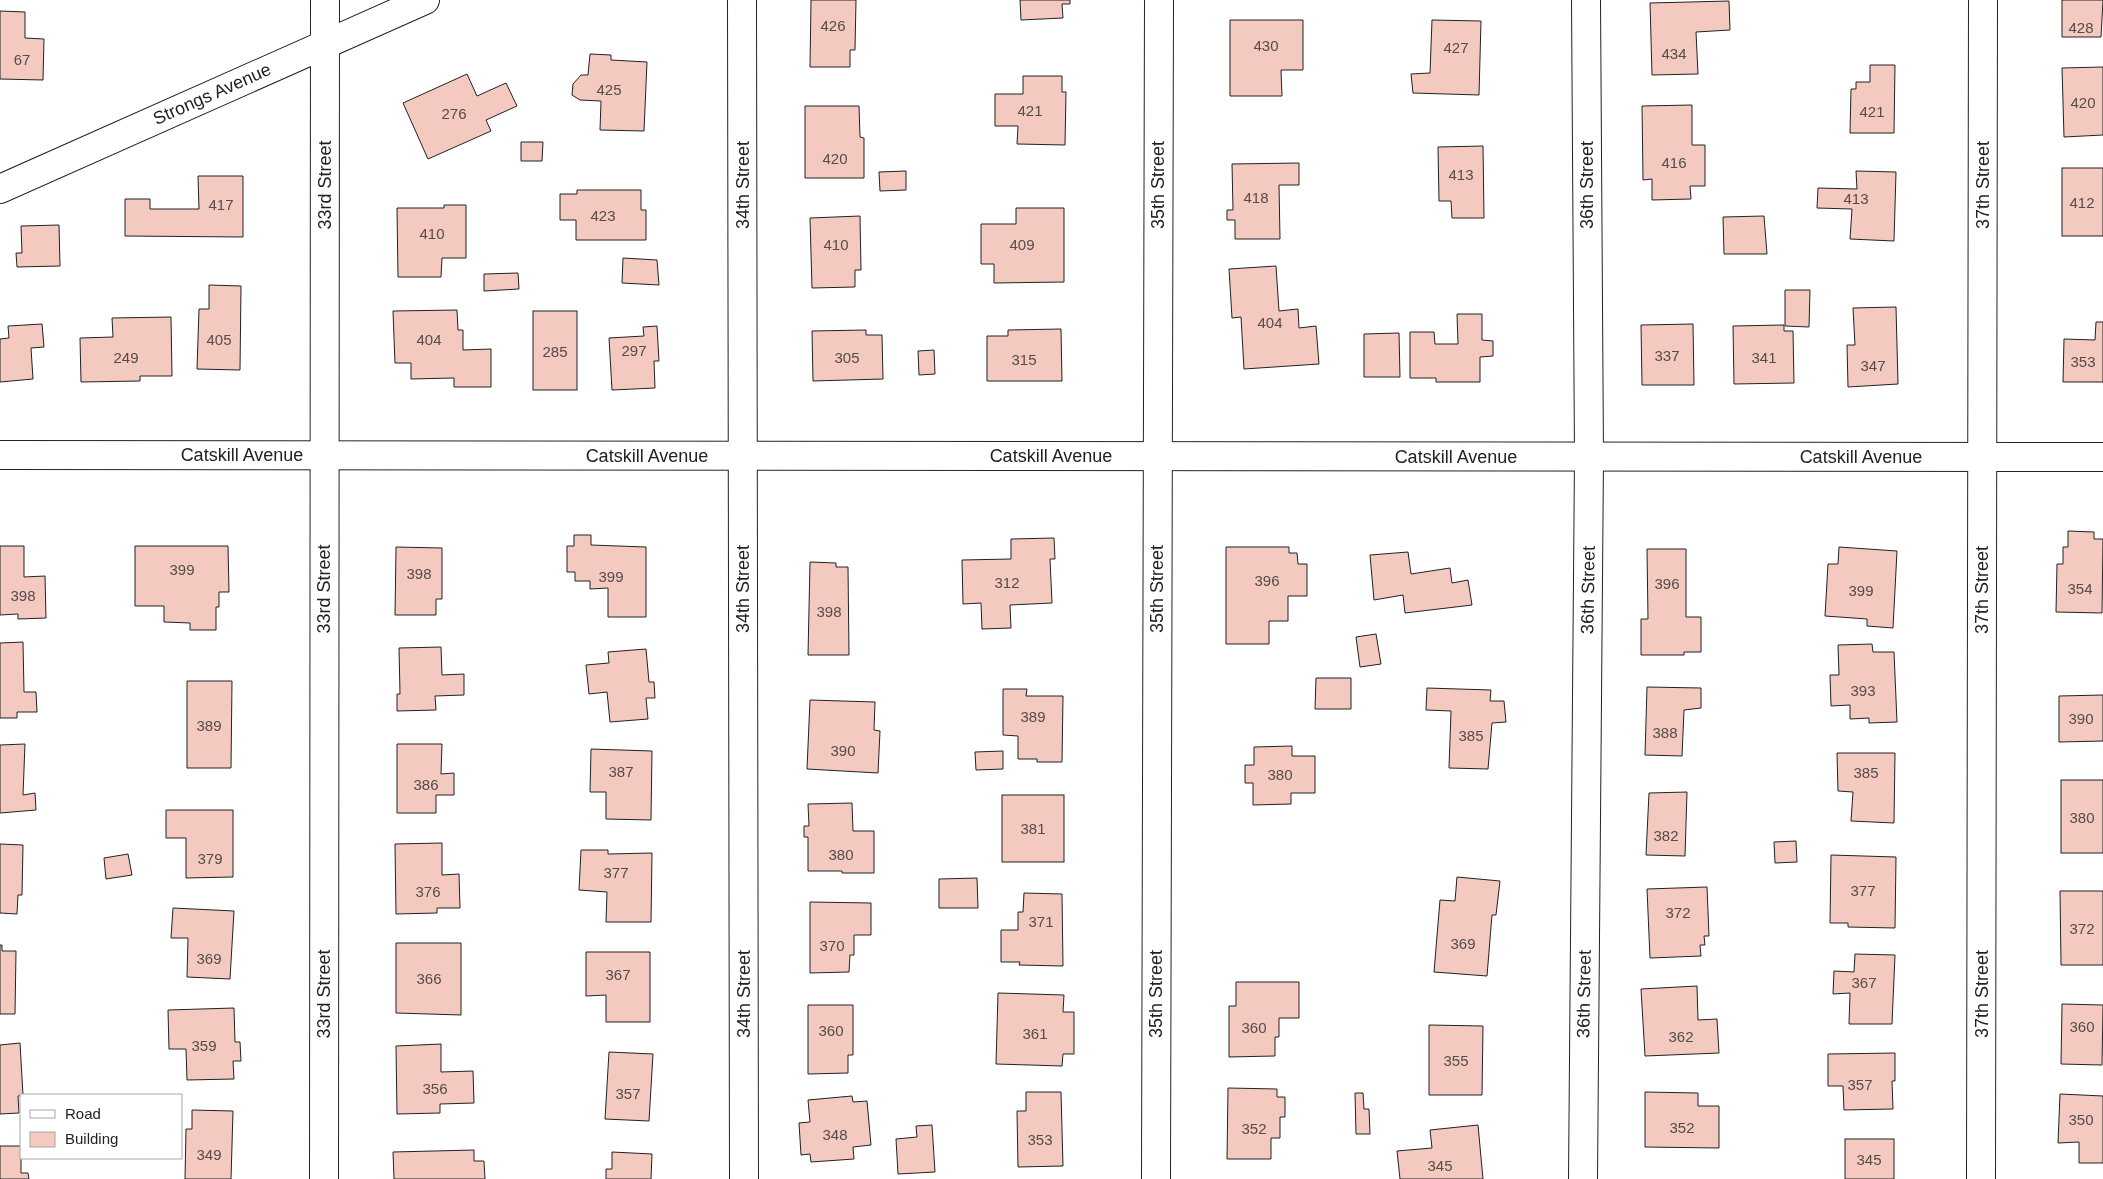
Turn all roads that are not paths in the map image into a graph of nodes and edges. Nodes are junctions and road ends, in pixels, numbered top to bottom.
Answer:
1 (325, 0) edge
2 (425, 0) edge
3 (742, 0) edge
4 (1159, 0) edge
5 (1586, 0) edge
6 (1983, 0) edge
7 (325, 43) junction
8 (0, 189) edge
9 (0, 455) edge
10 (324, 455) junction
11 (743, 456) junction
12 (1158, 456) junction
13 (1589, 457) junction
14 (1982, 457) junction
15 (2103, 457) edge
16 (324, 1179) edge
17 (744, 1179) edge
18 (1156, 1179) edge
19 (1582, 1179) edge
20 (1981, 1179) edge

1 - 7 street, 33rd Street
2 - 7 street, Strongs Avenue
3 - 11 street, 34th Street
4 - 12 street, 35th Street
5 - 13 street, 36th Street
6 - 14 street, 37th Street
7 - 8 street, Strongs Avenue
7 - 10 street, 33rd Street
9 - 10 street, Catskill Avenue
10 - 11 street, Catskill Avenue
10 - 16 street, 33rd Street
11 - 12 street, Catskill Avenue
11 - 17 street, 34th Street
12 - 13 street, Catskill Avenue
12 - 18 street, 35th Street
13 - 14 street, Catskill Avenue
13 - 19 street, 36th Street
14 - 15 street, Catskill Avenue
14 - 20 street, 37th Street

